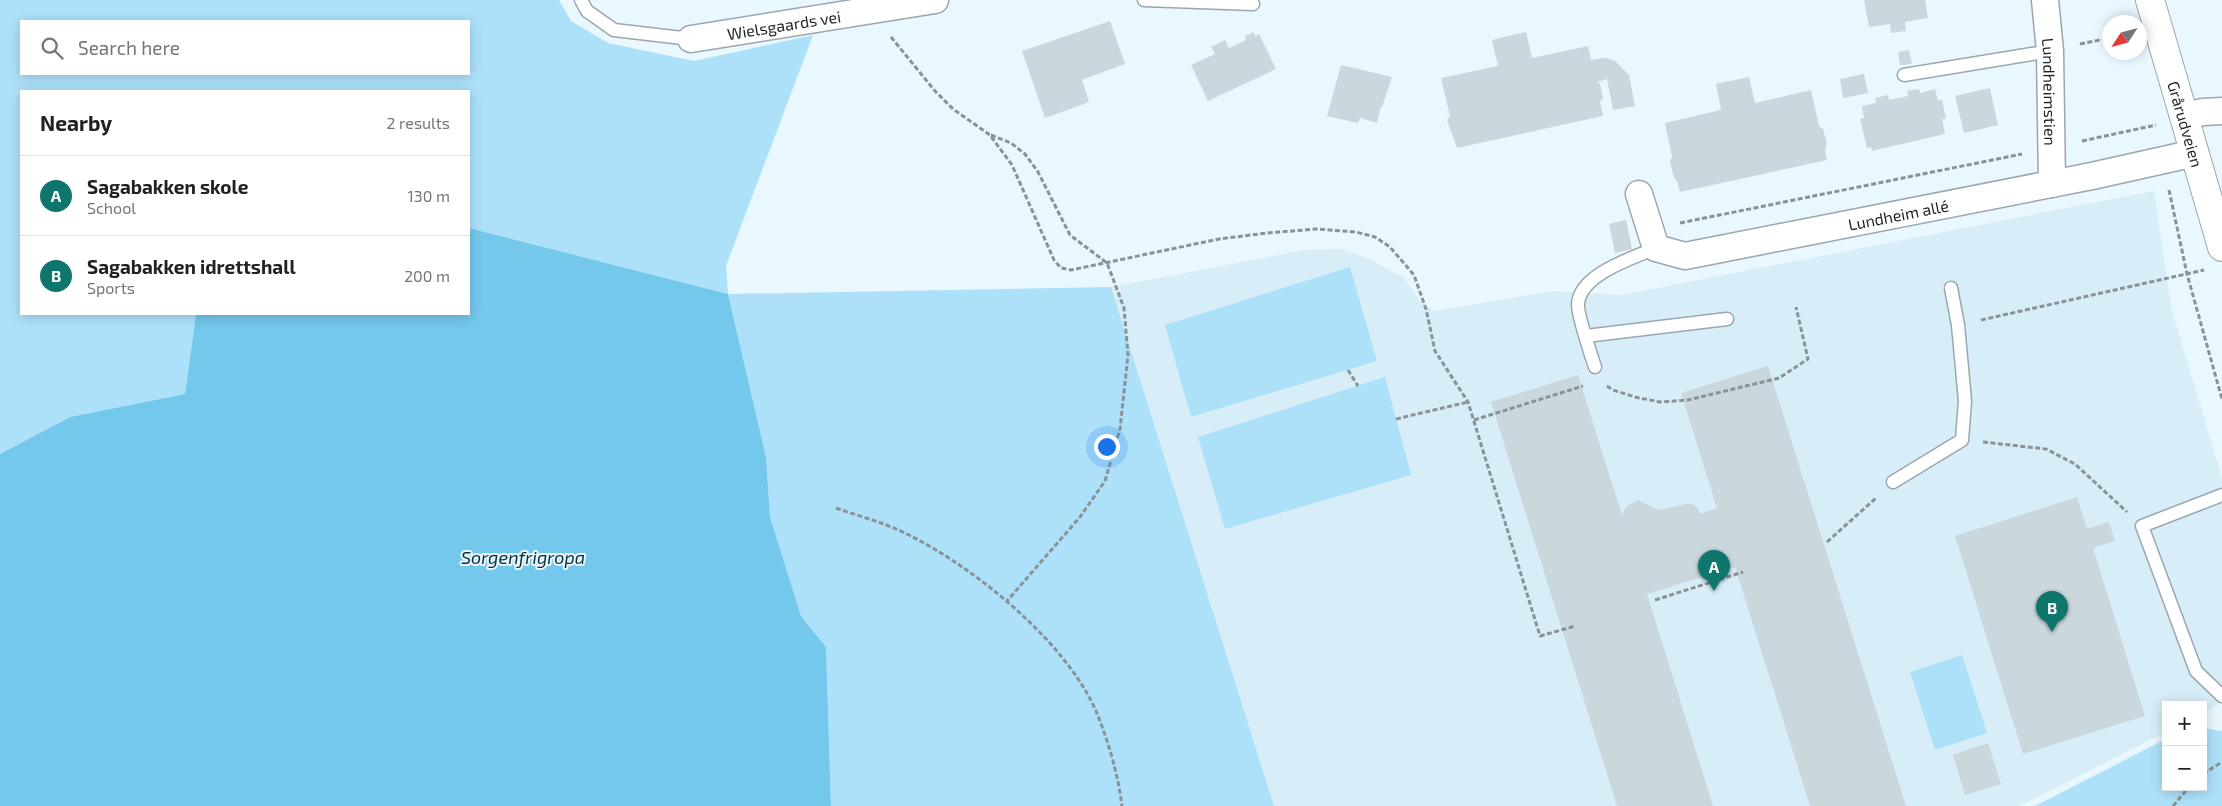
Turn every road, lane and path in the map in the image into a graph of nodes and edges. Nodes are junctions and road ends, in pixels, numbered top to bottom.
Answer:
1 (581, 0) edge
2 (935, 0) edge
3 (1144, 0) edge
4 (2045, 0) edge
5 (2150, 0) edge
6 (1253, 4) dead end
7 (869, 11) junction
8 (691, 39) joint
9 (2050, 51) junction
10 (1904, 75) dead end
11 (2222, 111) edge
12 (2155, 116) dead end
13 (2184, 116) junction
14 (2157, 125) junction
15 (990, 135) junction
16 (2050, 148) junction
17 (2195, 153) junction
18 (2163, 160) junction
19 (2052, 184) junction
20 (1639, 194) dead end
21 (1653, 238) junction
22 (2218, 241) edge
23 (1107, 263) junction
24 (2188, 274) junction
25 (1951, 288) dead end
26 (1796, 306) dead end
27 (1727, 319) dead end
28 (1958, 325) junction
29 (1586, 336) junction
30 (1595, 367) joint
31 (1348, 370) dead end
32 (1601, 381) junction
33 (1358, 386) dead end
34 (2222, 399) edge
35 (1468, 402) junction
36 (1396, 419) dead end
37 (1474, 420) junction
38 (1962, 440) junction
39 (1893, 482) joint
40 (2222, 495) edge
41 (836, 508) dead end
42 (2142, 526) junction
43 (1827, 542) dead end
44 (1743, 572) dead end
45 (1655, 600) dead end
46 (1007, 601) junction
47 (1575, 626) dead end
48 (2222, 696) edge
49 (2222, 762) edge
50 (2207, 771) edge
51 (2186, 791) edge
52 (1122, 806) edge
53 (2173, 806) edge

1 - 8 lane
2 - 7 street, Wielsgaards vei
3 - 6 lane
4 - 9 street, Lundheimstien
5 - 13 street, Grårudveien
7 - 8 street, Wielsgaards vei
7 - 15 path
9 - 10 lane
9 - 16 street, Lundheimstien
11 - 13 street
12 - 14 path
13 - 17 street, Grårudveien
14 - 16 path
14 - 18 path
15 - 23 path
15 - 23 path
16 - 19 street, Lundheimstien
16 - 21 path
17 - 18 street, Lundheim allé
17 - 22 street, Grårudveien
18 - 19 street, Lundheim allé
18 - 24 path
19 - 21 street, Lundheim allé
20 - 21 street
21 - 29 lane
22 - 24 path
23 - 35 path
23 - 46 path
24 - 28 path
24 - 34 path
25 - 28 lane
26 - 32 path
27 - 29 lane
28 - 38 lane
29 - 30 lane
30 - 32 path
31 - 33 path
32 - 37 path
35 - 36 path
35 - 37 path
37 - 47 path
38 - 39 lane
38 - 42 path
39 - 43 path
40 - 42 lane
41 - 46 path
42 - 48 lane
44 - 45 path
46 - 52 path
49 - 50 path
51 - 53 path

